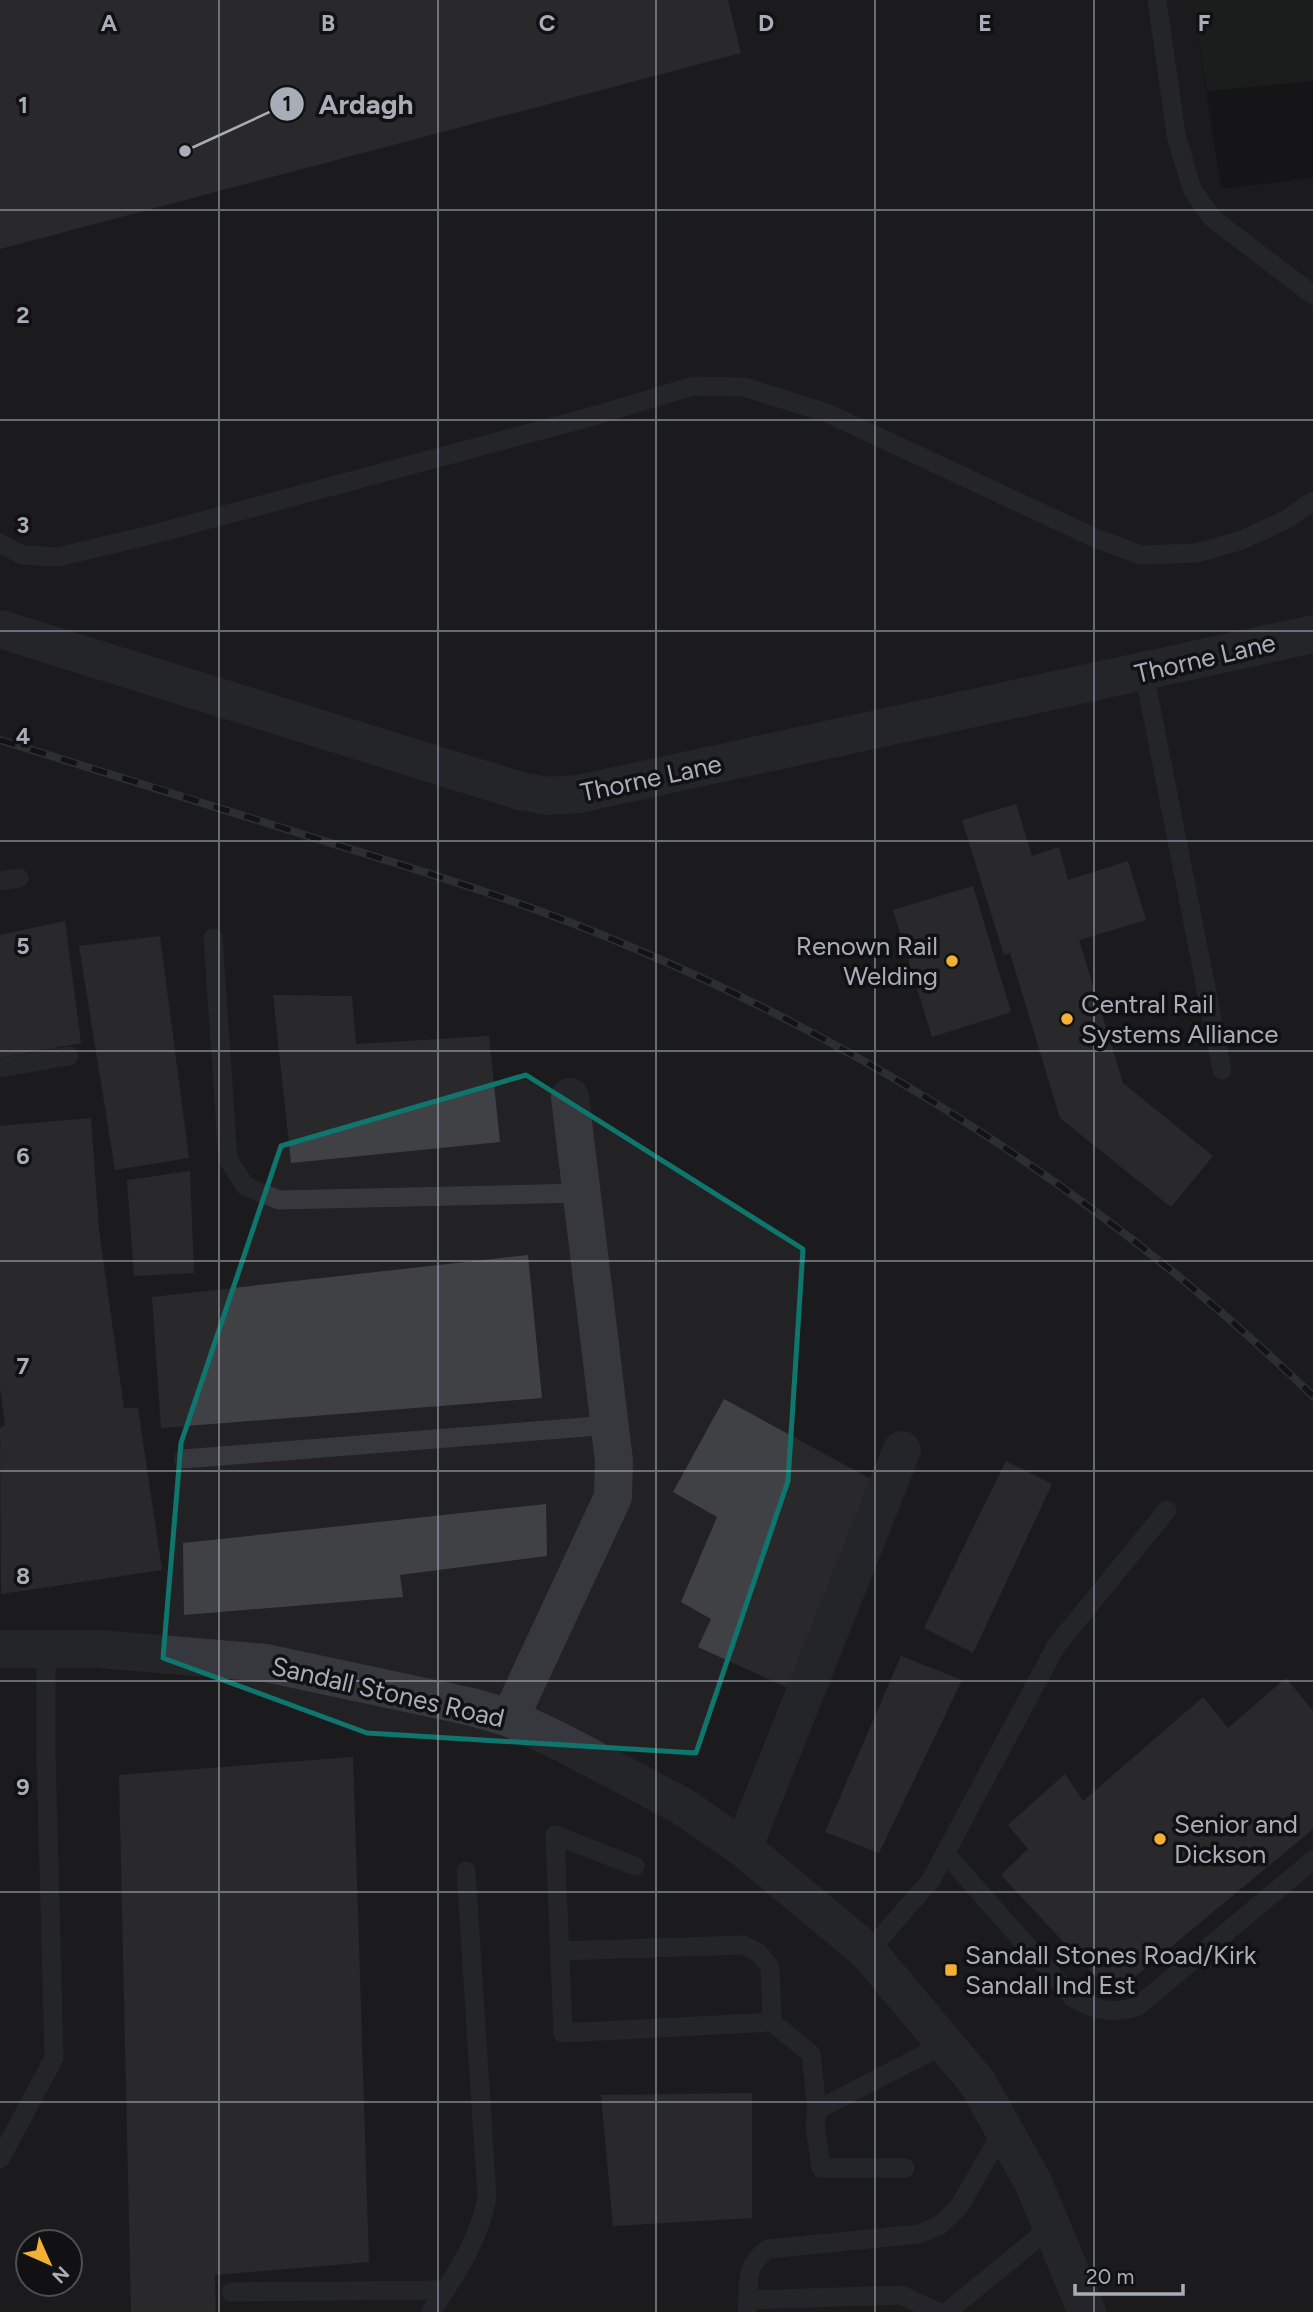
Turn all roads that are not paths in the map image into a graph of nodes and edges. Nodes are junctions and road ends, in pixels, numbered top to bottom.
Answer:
1 (1157, 0) edge
2 (1313, 295) edge
3 (1313, 501) edge
4 (0, 542) edge
5 (0, 629) edge
6 (1313, 634) edge
7 (1144, 672) junction
8 (213, 938) dead end
9 (69, 1056) dead end
10 (0, 1068) edge
11 (1222, 1070) dead end
12 (570, 1097) dead end
13 (582, 1193) junction
14 (610, 1425) junction
15 (902, 1450) dead end
16 (183, 1459) dead end
17 (1167, 1510) dead end
18 (0, 1648) edge
19 (46, 1648) junction
20 (510, 1718) junction
21 (744, 1847) junction
22 (945, 1853) junction
23 (1313, 1860) edge
24 (635, 1866) dead end
25 (466, 1871) dead end
26 (560, 1951) junction
27 (868, 1952) junction
28 (772, 2022) junction
29 (946, 2044) junction
30 (817, 2110) junction
31 (1004, 2129) junction
32 (0, 2159) edge
33 (905, 2168) dead end
34 (1052, 2226) junction
35 (445, 2290) junction
36 (231, 2292) dead end
37 (748, 2306) edge
38 (431, 2312) edge
39 (938, 2312) edge
40 (947, 2312) edge
41 (1087, 2312) edge

1 - 2 lane
3 - 4 lane
5 - 7 street, Thorne Lane
6 - 7 street, Thorne Lane
7 - 11 lane
8 - 13 lane
9 - 10 lane
12 - 13 street
13 - 14 street
14 - 16 lane
14 - 20 street
15 - 21 street
17 - 22 lane
18 - 19 street, Sandall Stones Road
19 - 20 street, Sandall Stones Road
19 - 32 lane
20 - 21 street, Sandall Stones Road
21 - 27 street, Sandall Stones Road
22 - 23 lane
22 - 27 lane
24 - 26 lane
25 - 35 lane
26 - 28 lane
26 - 28 lane
27 - 29 street, Sandall Stones Road
28 - 30 lane
29 - 30 lane
29 - 31 street, Sandall Stones Road
30 - 33 lane
31 - 34 street, Sandall Stones Road
31 - 37 lane
34 - 40 lane
34 - 41 street, Sandall Stones Road
35 - 36 lane
35 - 38 lane
37 - 39 lane

